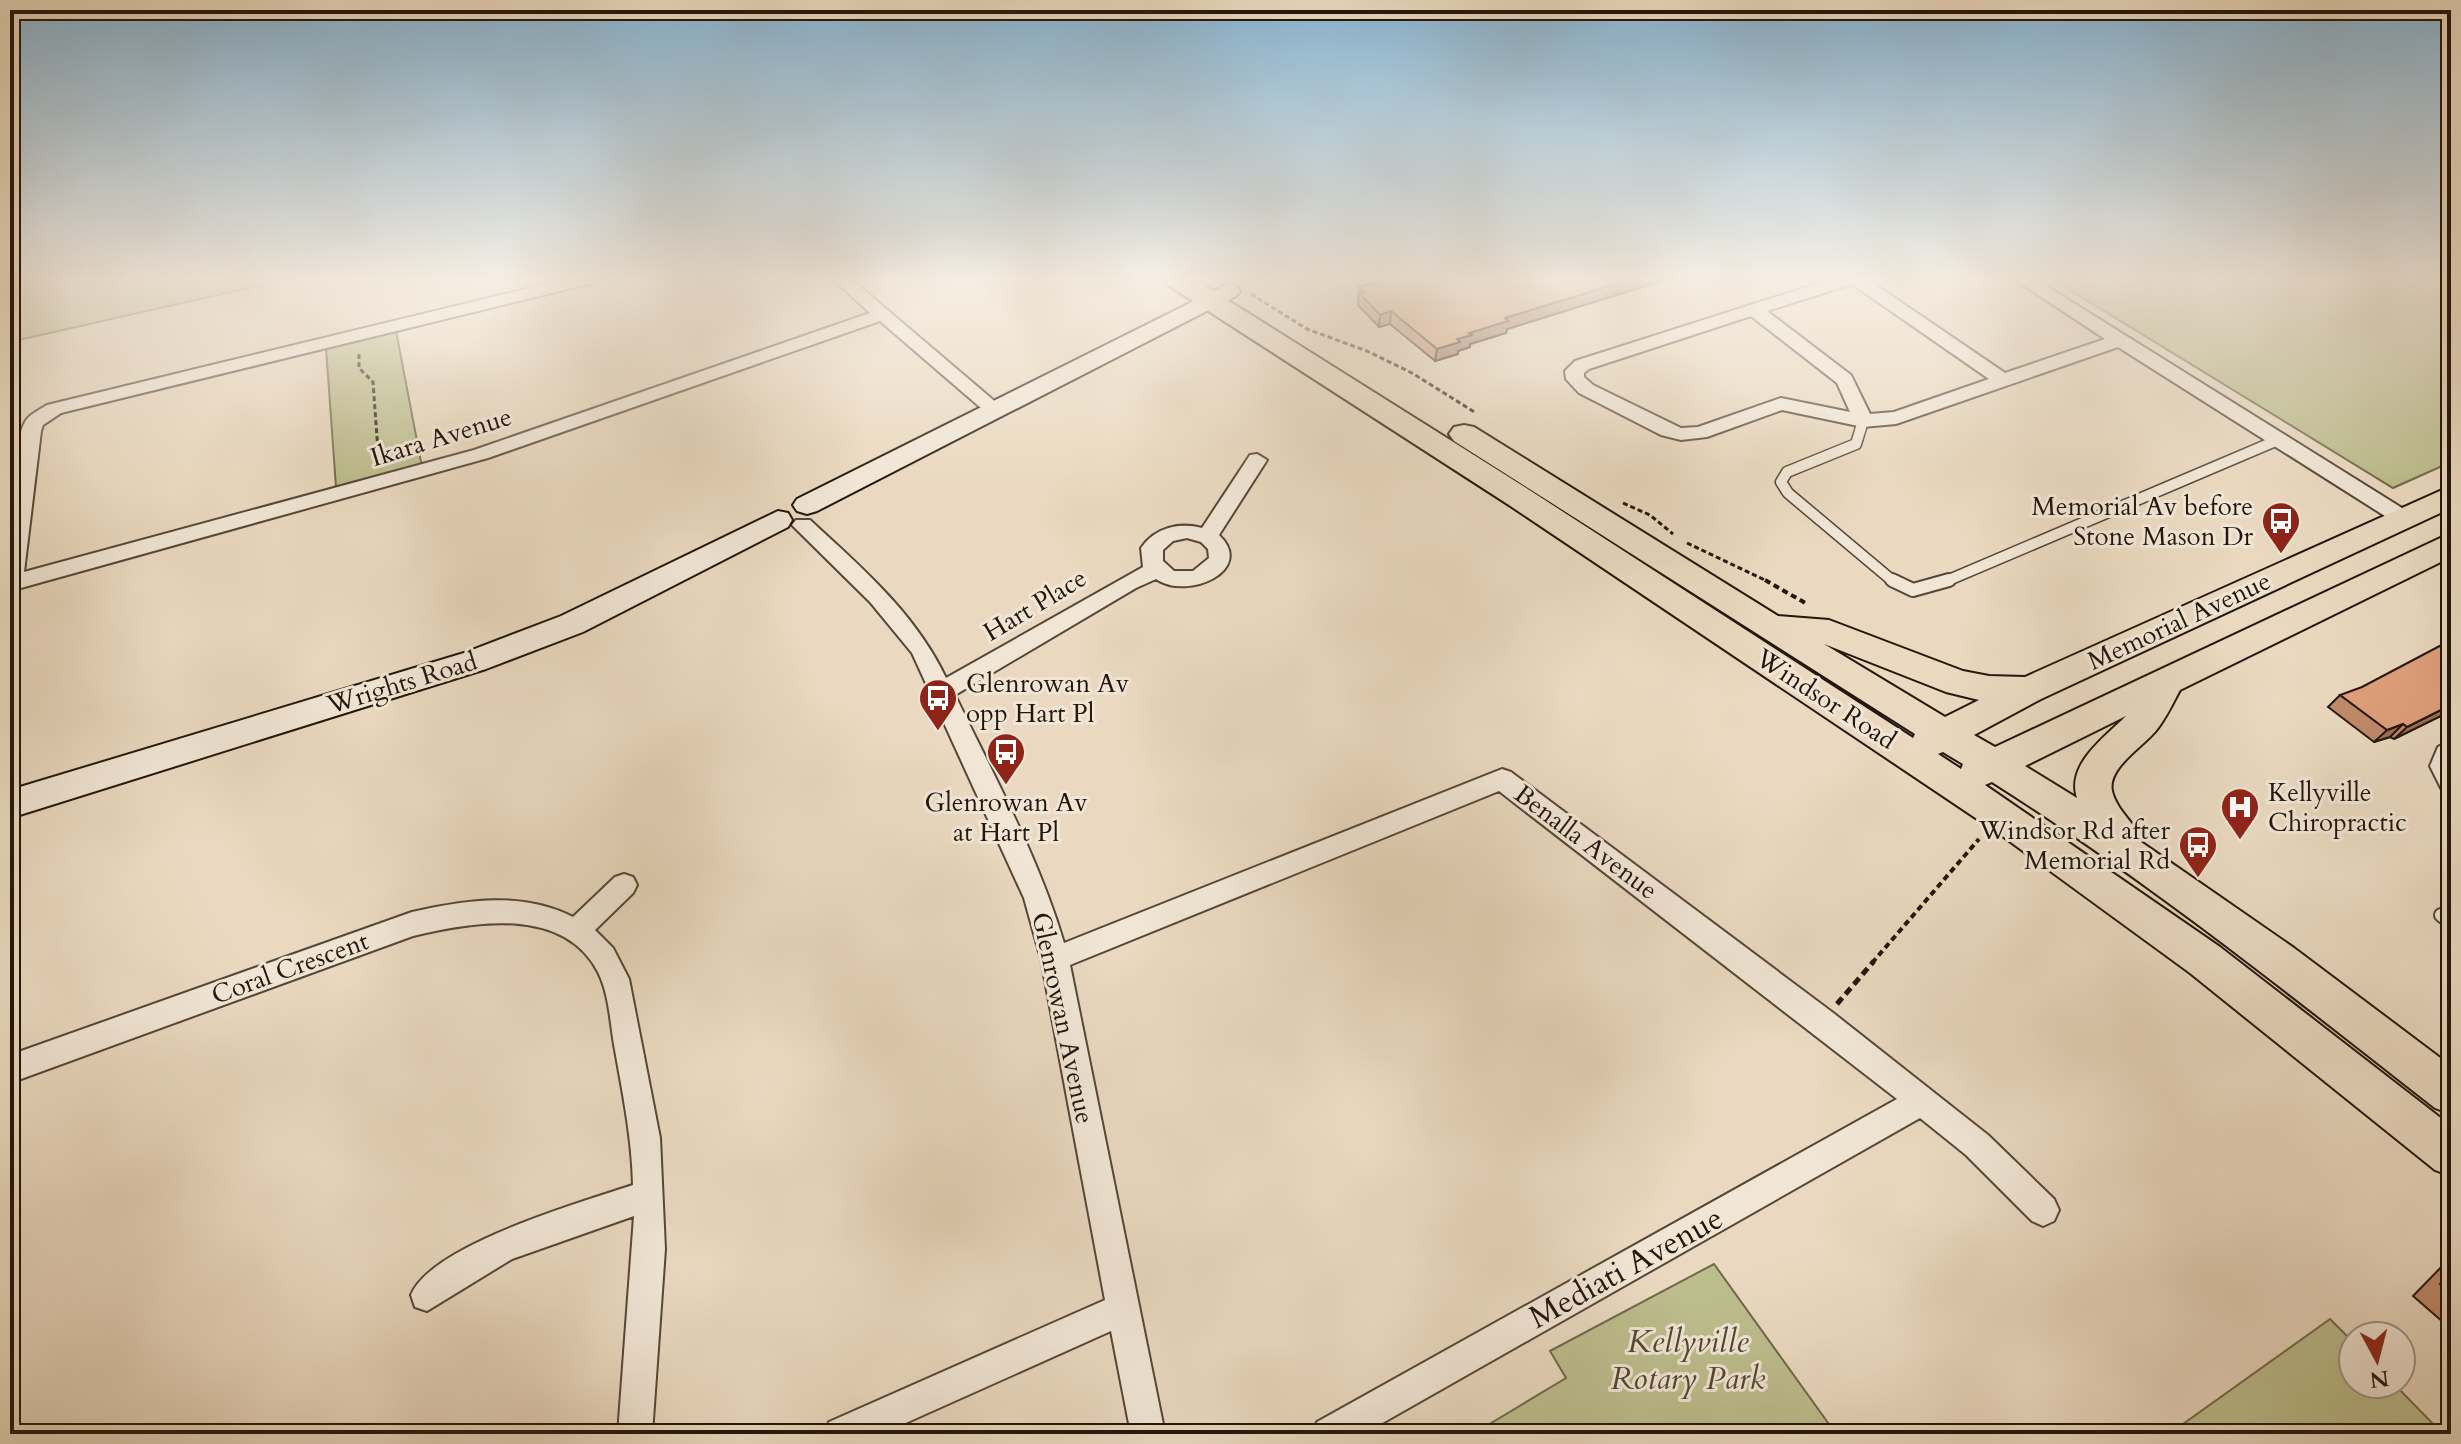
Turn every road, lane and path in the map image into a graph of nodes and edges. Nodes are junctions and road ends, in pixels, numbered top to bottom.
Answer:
1 (306, 346) edge
2 (362, 346) edge
3 (791, 346) edge
4 (919, 346) edge
5 (1116, 346) edge
6 (1304, 346) edge
7 (1317, 346) edge
8 (1354, 346) edge
9 (1640, 346) edge
10 (1801, 346) edge
11 (1954, 346) edge
12 (2101, 346) edge
13 (2129, 346) edge
14 (2004, 381) junction
15 (995, 410) junction
16 (1480, 416) dead end
17 (1863, 421) junction
18 (2278, 440) junction
19 (1257, 460) dead end
20 (380, 484) junction
21 (2451, 496) edge
22 (1614, 498) dead end
23 (796, 517) junction
24 (2403, 518) junction
25 (1208, 536) junction
26 (2451, 544) edge
27 (1157, 570) junction
28 (11, 583) edge
29 (1817, 610) dead end
30 (1772, 627) junction
31 (2167, 682) junction
32 (2029, 690) junction
33 (942, 691) junction
34 (1944, 734) junction
35 (1909, 753) junction
36 (1993, 765) junction
37 (1954, 783) junction
38 (10, 804) edge
39 (1979, 839) dead end
40 (2143, 862) junction
41 (624, 885) dead end
42 (576, 931) junction
43 (1055, 959) junction
44 (1822, 1021) junction
45 (10, 1069) edge
46 (2451, 1093) edge
47 (1922, 1101) junction
48 (2451, 1154) edge
49 (648, 1195) junction
50 (2043, 1210) dead end
51 (427, 1295) dead end
52 (1122, 1309) junction
53 (635, 1434) edge
54 (841, 1434) edge
55 (1148, 1434) edge
56 (1329, 1434) edge

1 - 28 street
2 - 20 path
3 - 20 street, Ikara Avenue
4 - 15 street
5 - 15 street, Wrights Road
6 - 35 main road, Windsor Road
7 - 30 main road, Windsor Road
8 - 16 path
9 - 17 street
10 - 17 street
11 - 14 street
12 - 14 street
13 - 18 street
14 - 17 street
15 - 23 street, Wrights Road
17 - 18 lane
18 - 24 street
19 - 25 street
20 - 28 street, Ikara Avenue
21 - 24 main road, Memorial Avenue
22 - 29 path
23 - 33 street, Glenrowan Avenue
23 - 38 street, Wrights Road
24 - 32 main road, Memorial Avenue
25 - 27 street
25 - 27 street
26 - 31 main road, Memorial Avenue
27 - 33 street, Hart Place
30 - 32 main road
30 - 34 main road, Windsor Road
31 - 36 main road, Memorial Avenue
31 - 40 main road
32 - 34 main road, Memorial Avenue
33 - 43 street, Glenrowan Avenue
34 - 35 main road, Memorial Avenue
34 - 36 main road, Windsor Road
35 - 37 main road, Windsor Road
36 - 37 main road, Memorial Avenue
36 - 40 main road, Windsor Road
37 - 48 main road, Windsor Road
39 - 44 path
40 - 46 main road, Windsor Road
41 - 42 street
42 - 45 street, Coral Crescent
42 - 49 street, Coral Crescent
43 - 44 street, Benalla Avenue
43 - 52 street, Glenrowan Avenue
44 - 47 street, Benalla Avenue
47 - 50 street, Benalla Avenue
47 - 56 street, Mediati Avenue
49 - 51 street
49 - 53 street, Coral Crescent
52 - 54 street
52 - 55 street, Glenrowan Avenue

